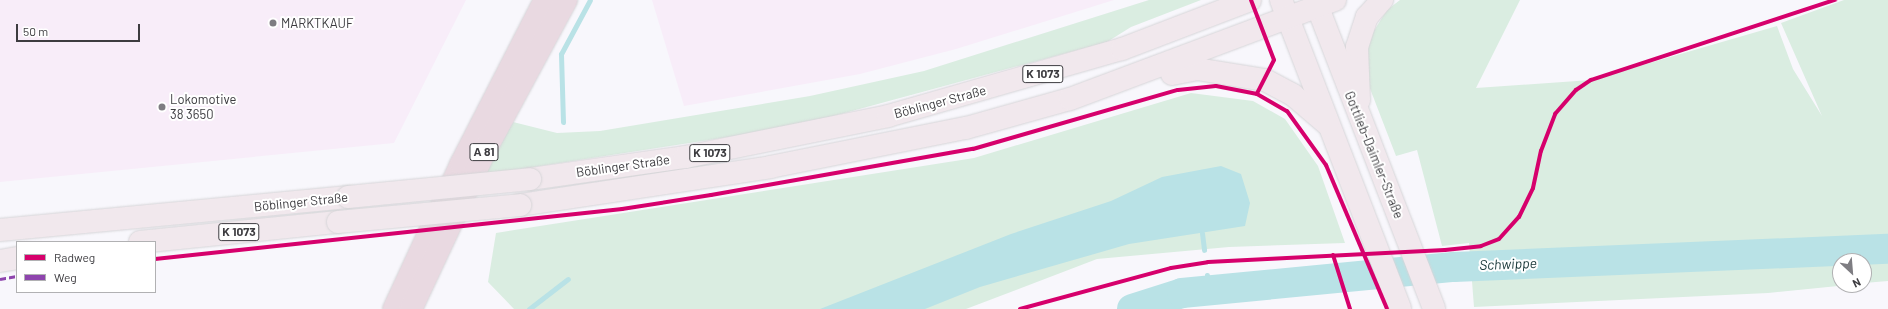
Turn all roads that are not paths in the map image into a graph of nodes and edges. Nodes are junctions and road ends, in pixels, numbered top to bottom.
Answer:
1 (544, 0) edge
2 (566, 0) edge
3 (1250, 0) edge
4 (1382, 0) edge
5 (1323, 2) edge
6 (1284, 9) edge
7 (1110, 86) junction
8 (1328, 126) junction
9 (1365, 136) junction
10 (0, 230) edge
11 (150, 241) edge
12 (16, 258) edge
13 (0, 261) edge
14 (394, 309) edge
15 (411, 309) edge
16 (1400, 309) edge
17 (1434, 309) edge

1 - 14 highway, A 81
2 - 15 highway, A 81
3 - 10 main road, Böblinger Straße / K 1073, bridge
4 - 9 main road
5 - 6 main road, Böblinger Straße / K 1073
5 - 9 main road, Gottlieb-Daimler-Straße
6 - 7 main road, Böblinger Straße / K 1073
6 - 8 main road
7 - 8 main road
7 - 11 main road, Böblinger Straße / K 1073, bridge
8 - 16 main road
9 - 17 main road, Gottlieb-Daimler-Straße
12 - 13 main road

